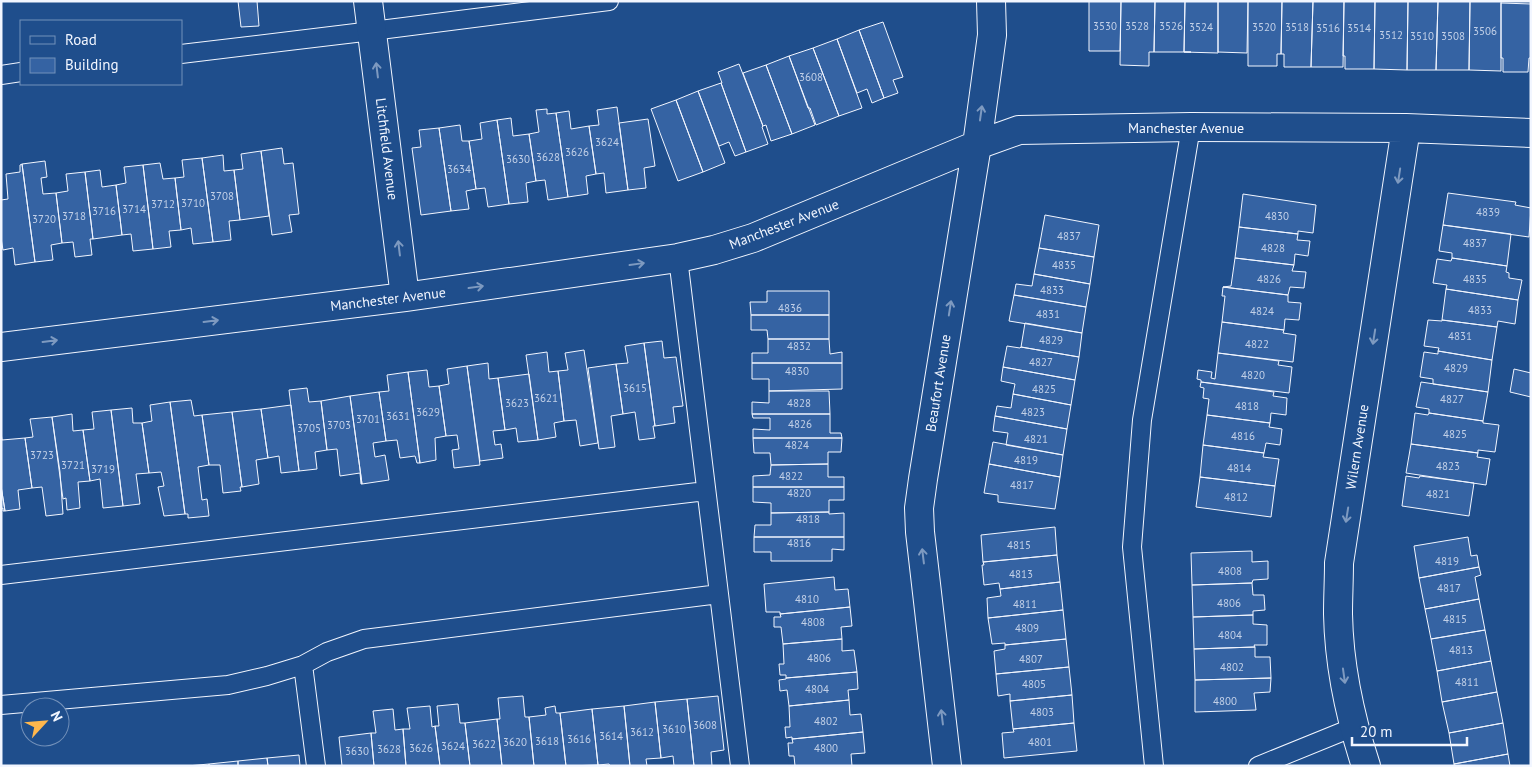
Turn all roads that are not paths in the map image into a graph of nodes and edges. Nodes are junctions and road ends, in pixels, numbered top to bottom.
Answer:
1 (368, 1) edge
2 (609, 1) edge
3 (991, 1) edge
4 (372, 32) junction
5 (182, 54) edge
6 (20, 72) edge
7 (1, 75) edge
8 (1191, 127) junction
9 (1406, 128) junction
10 (1531, 133) edge
11 (977, 144) junction
12 (678, 258) junction
13 (405, 297) junction
14 (1, 347) edge
15 (706, 491) junction
16 (1, 575) edge
17 (719, 594) junction
18 (303, 664) junction
19 (1, 705) edge
20 (1354, 727) junction
21 (316, 766) edge
22 (740, 766) edge
23 (947, 766) edge
24 (1154, 766) edge
25 (1258, 766) edge
26 (1366, 766) edge

1 - 4 street, Litchfield Avenue
2 - 4 lane
11 -> 3 street, Beaufort Avenue
4 - 5 lane
13 -> 4 street, Litchfield Avenue
6 - 7 lane
8 - 9 street, Manchester Avenue
8 - 11 street, Manchester Avenue
8 - 24 lane
9 - 10 street, Manchester Avenue
9 -> 20 street, Wilern Avenue
11 - 12 street, Manchester Avenue
23 -> 11 street, Beaufort Avenue
13 -> 12 street, Manchester Avenue
12 - 15 lane
14 -> 13 street, Manchester Avenue
15 - 16 lane
15 - 17 lane
17 - 18 lane
17 - 22 lane
18 - 19 lane
18 - 21 lane
20 - 25 lane
20 - 26 street, Wilern Avenue

